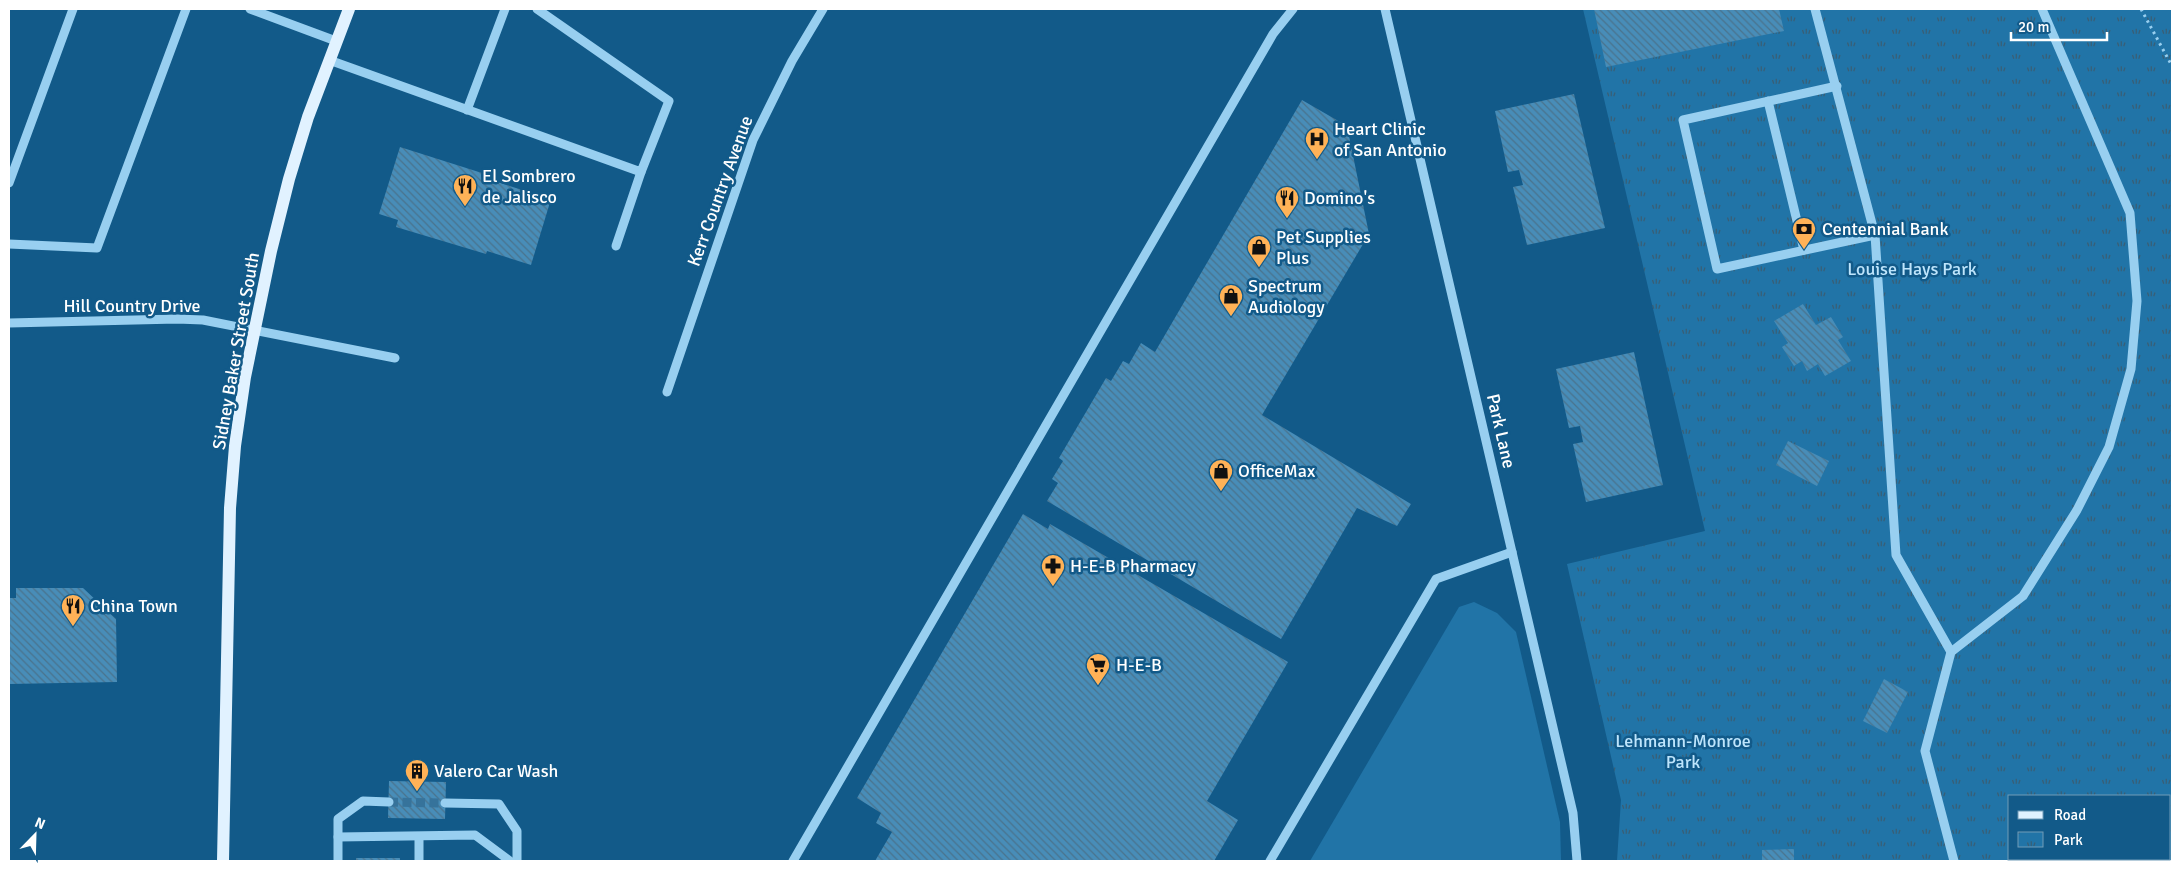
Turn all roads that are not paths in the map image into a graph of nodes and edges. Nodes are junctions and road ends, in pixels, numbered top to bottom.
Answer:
1 (73, 9) edge
2 (186, 9) edge
3 (250, 9) edge
4 (349, 9) edge
5 (505, 9) edge
6 (537, 9) edge
7 (823, 9) edge
8 (1293, 9) edge
9 (1386, 9) edge
10 (1815, 9) edge
11 (2042, 9) edge
12 (336, 41) junction
13 (329, 60) junction
14 (1837, 86) junction
15 (1768, 101) junction
16 (467, 110) junction
17 (641, 172) junction
18 (9, 183) edge
19 (1875, 235) junction
20 (9, 244) edge
21 (616, 246) dead end
22 (1804, 250) junction
23 (9, 323) edge
24 (255, 332) junction
25 (395, 358) dead end
26 (667, 392) dead end
27 (1512, 552) junction
28 (1951, 652) junction
29 (389, 802) tunnel mouth
30 (445, 803) tunnel mouth
31 (338, 837) junction
32 (419, 837) junction
33 (224, 861) edge
34 (338, 861) edge
35 (419, 861) edge
36 (510, 861) edge
37 (517, 861) edge
38 (793, 861) edge
39 (1270, 861) edge
40 (1578, 861) edge
41 (1954, 861) edge

1 - 18 street
2 - 20 street
3 - 12 street
4 - 12 main road, Sidney Baker Street South
5 - 16 street
6 - 17 street
7 - 26 street, Kerr Country Avenue
8 - 38 street
9 - 27 street, Park Lane
10 - 14 street
11 - 28 street
12 - 13 main road, Sidney Baker Street South
13 - 16 street
13 - 24 main road, Sidney Baker Street South
14 - 15 street
14 - 19 street
15 - 22 street
15 - 22 street
16 - 17 street
17 - 21 street
19 - 22 street
19 - 28 street
23 - 24 street, Hill Country Drive
24 - 25 street, Hill Country Drive
24 - 33 main road, Sidney Baker Street South
27 - 39 street
27 - 40 street, Park Lane
28 - 41 street
29 - 31 street
30 - 37 street
31 - 32 street
31 - 34 street
32 - 35 street
32 - 36 street

